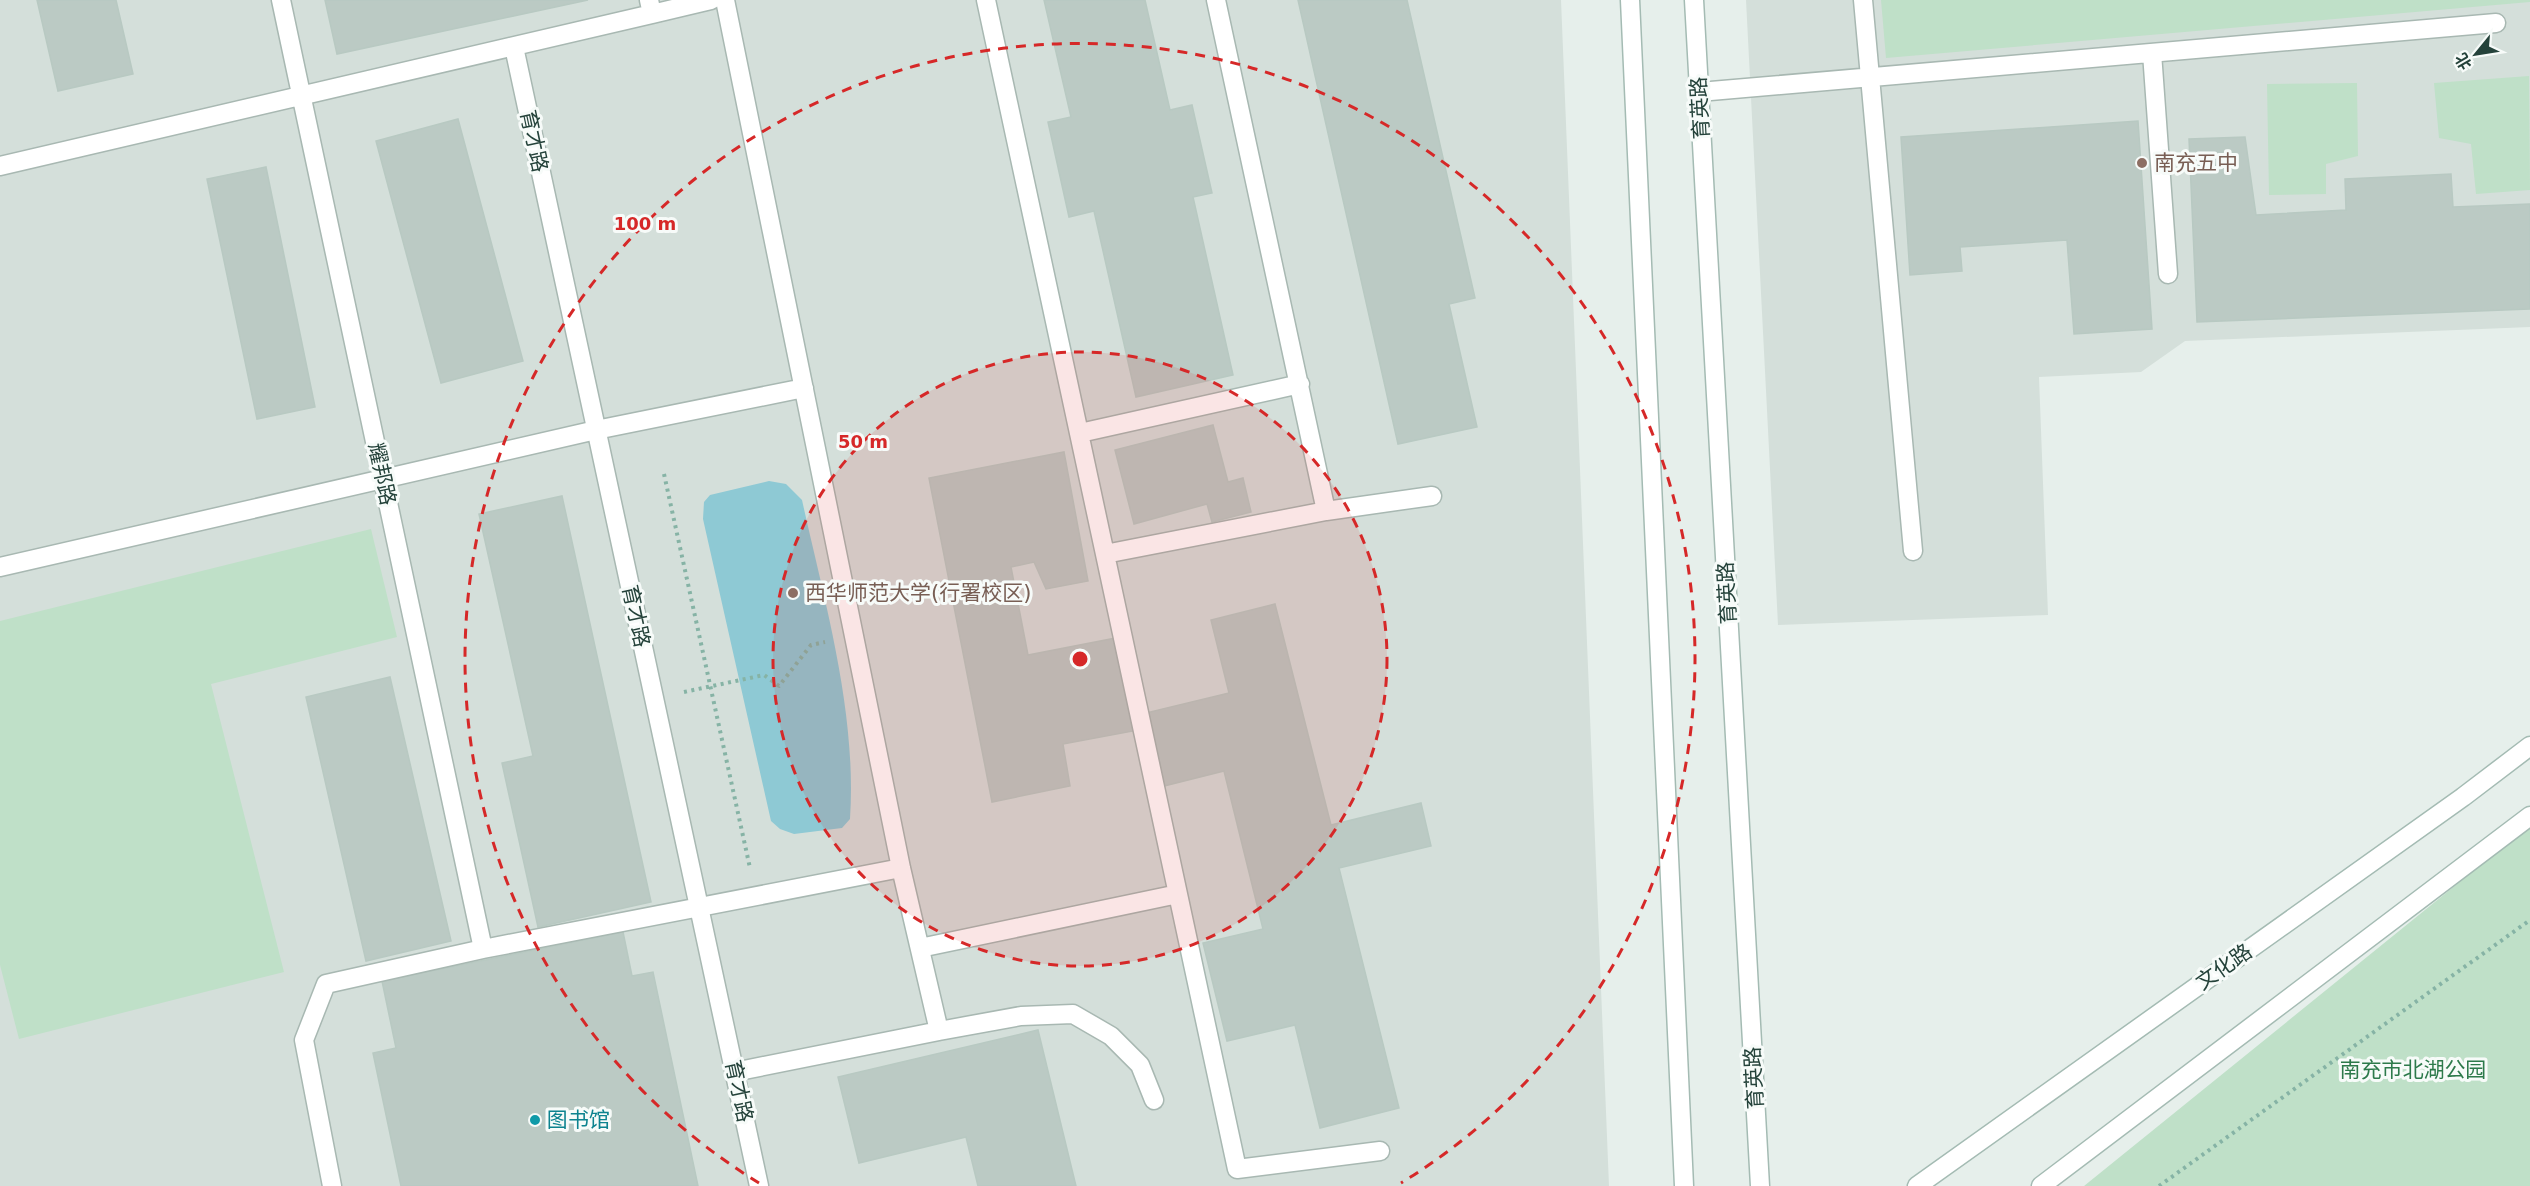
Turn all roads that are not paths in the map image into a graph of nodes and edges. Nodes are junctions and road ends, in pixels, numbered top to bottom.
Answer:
1 (281, 0) edge
2 (711, 0) edge
3 (725, 0) edge
4 (986, 0) edge
5 (1216, 0) edge
6 (1630, 0) edge
7 (1694, 0) edge
8 (1863, 0) edge
9 (651, 7) edge
10 (2496, 23) dead end
11 (514, 46) junction
12 (2152, 53) junction
13 (1869, 78) junction
14 (1699, 92) junction
15 (301, 95) junction
16 (0, 166) edge
17 (2168, 274) dead end
18 (1300, 384) junction
19 (804, 388) junction
20 (596, 430) junction
21 (1080, 433) junction
22 (383, 478) junction
23 (1432, 496) dead end
24 (1326, 511) junction
25 (1914, 551) dead end
26 (1105, 554) junction
27 (0, 567) edge
28 (2530, 746) edge
29 (2530, 816) edge
30 (901, 868) junction
31 (1178, 894) junction
32 (699, 906) junction
33 (483, 948) junction
34 (920, 948) junction
35 (939, 1031) junction
36 (734, 1072) junction
37 (1154, 1100) dead end
38 (1380, 1151) dead end
39 (332, 1186) edge
40 (759, 1186) edge
41 (1684, 1186) edge
42 (1760, 1186) edge
43 (1917, 1186) edge
44 (2041, 1186) edge

1 - 15 street, 耀邦路
2 - 9 street
3 - 19 street
4 - 21 street
5 - 18 street
6 - 41 street
7 - 14 street, 育英路
8 - 13 street
9 - 11 street
10 - 12 street
11 - 15 street
11 - 20 street, 育才路
12 - 13 street
12 - 17 street
13 - 14 street
13 - 25 street
14 - 42 street, 育英路
15 - 16 street
15 - 22 street, 耀邦路
18 - 21 street
18 - 24 street
19 - 20 street
19 - 30 street
20 - 22 street
20 - 32 street, 育才路
21 - 26 street
22 - 27 street
22 - 33 street, 耀邦路
23 - 24 street
24 - 26 street
26 - 31 street
28 - 43 street, 文化路
29 - 44 street
30 - 32 street
30 - 34 street
31 - 34 street
31 - 38 street
32 - 33 street
32 - 36 street, 育才路
33 - 39 street
34 - 35 street
35 - 36 street
35 - 37 street
36 - 40 street, 育才路

